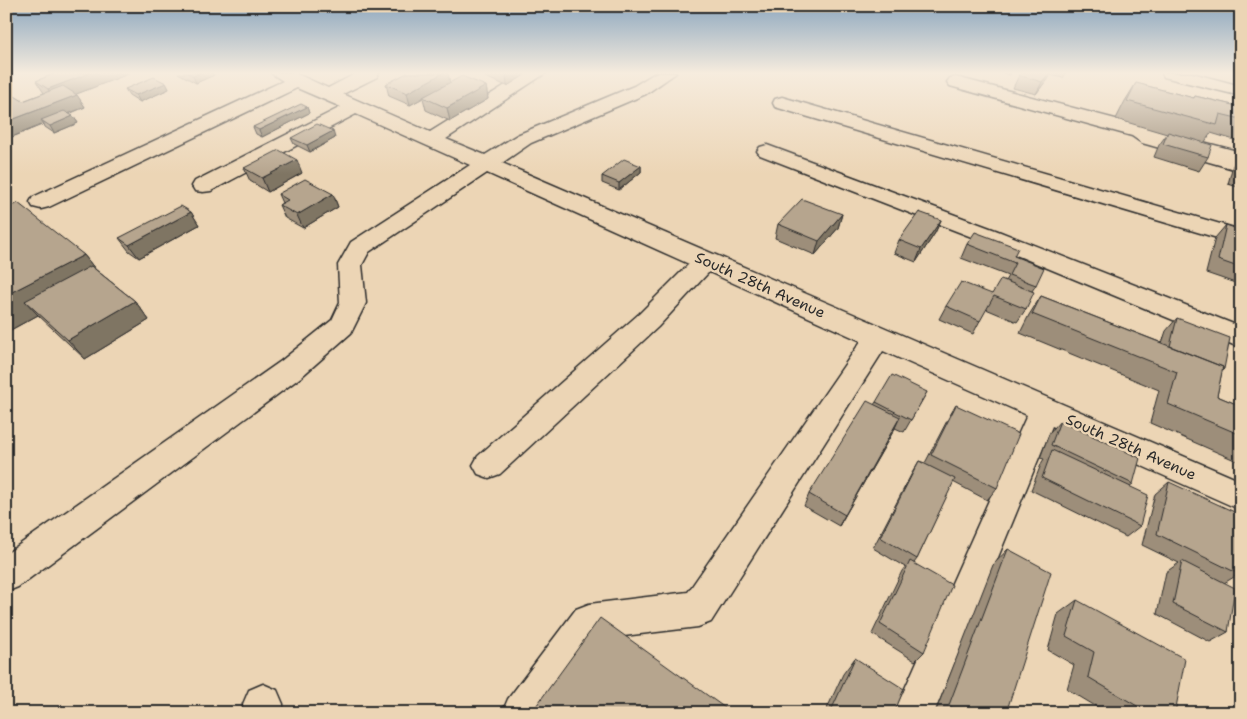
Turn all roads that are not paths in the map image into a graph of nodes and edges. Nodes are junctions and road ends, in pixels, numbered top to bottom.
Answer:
1 (230, 107) edge
2 (355, 107) joint
3 (484, 107) edge
4 (601, 107) edge
5 (794, 107) edge
6 (1046, 107) edge
7 (1139, 132) junction
8 (430, 140) junction
9 (767, 151) dead end
10 (1241, 158) edge
11 (485, 164) junction
12 (1241, 165) edge
13 (203, 186) dead end
14 (41, 202) dead end
15 (1241, 238) edge
16 (706, 261) junction
17 (878, 336) junction
18 (1241, 338) edge
19 (1044, 410) junction
20 (489, 465) dead end
21 (1241, 496) edge
22 (6, 575) edge
23 (522, 713) edge
24 (914, 713) edge

1 - 14 street
2 - 8 street, South 28th Avenue
2 - 13 street
3 - 8 street
4 - 11 street
5 - 15 street
6 - 7 street
7 - 10 street
7 - 12 street
8 - 11 street, South 28th Avenue
9 - 18 street
11 - 16 street, South 28th Avenue
11 - 22 street
16 - 17 street, South 28th Avenue
16 - 20 street
17 - 19 street, South 28th Avenue
17 - 23 street
19 - 21 street, South 28th Avenue
19 - 24 street

